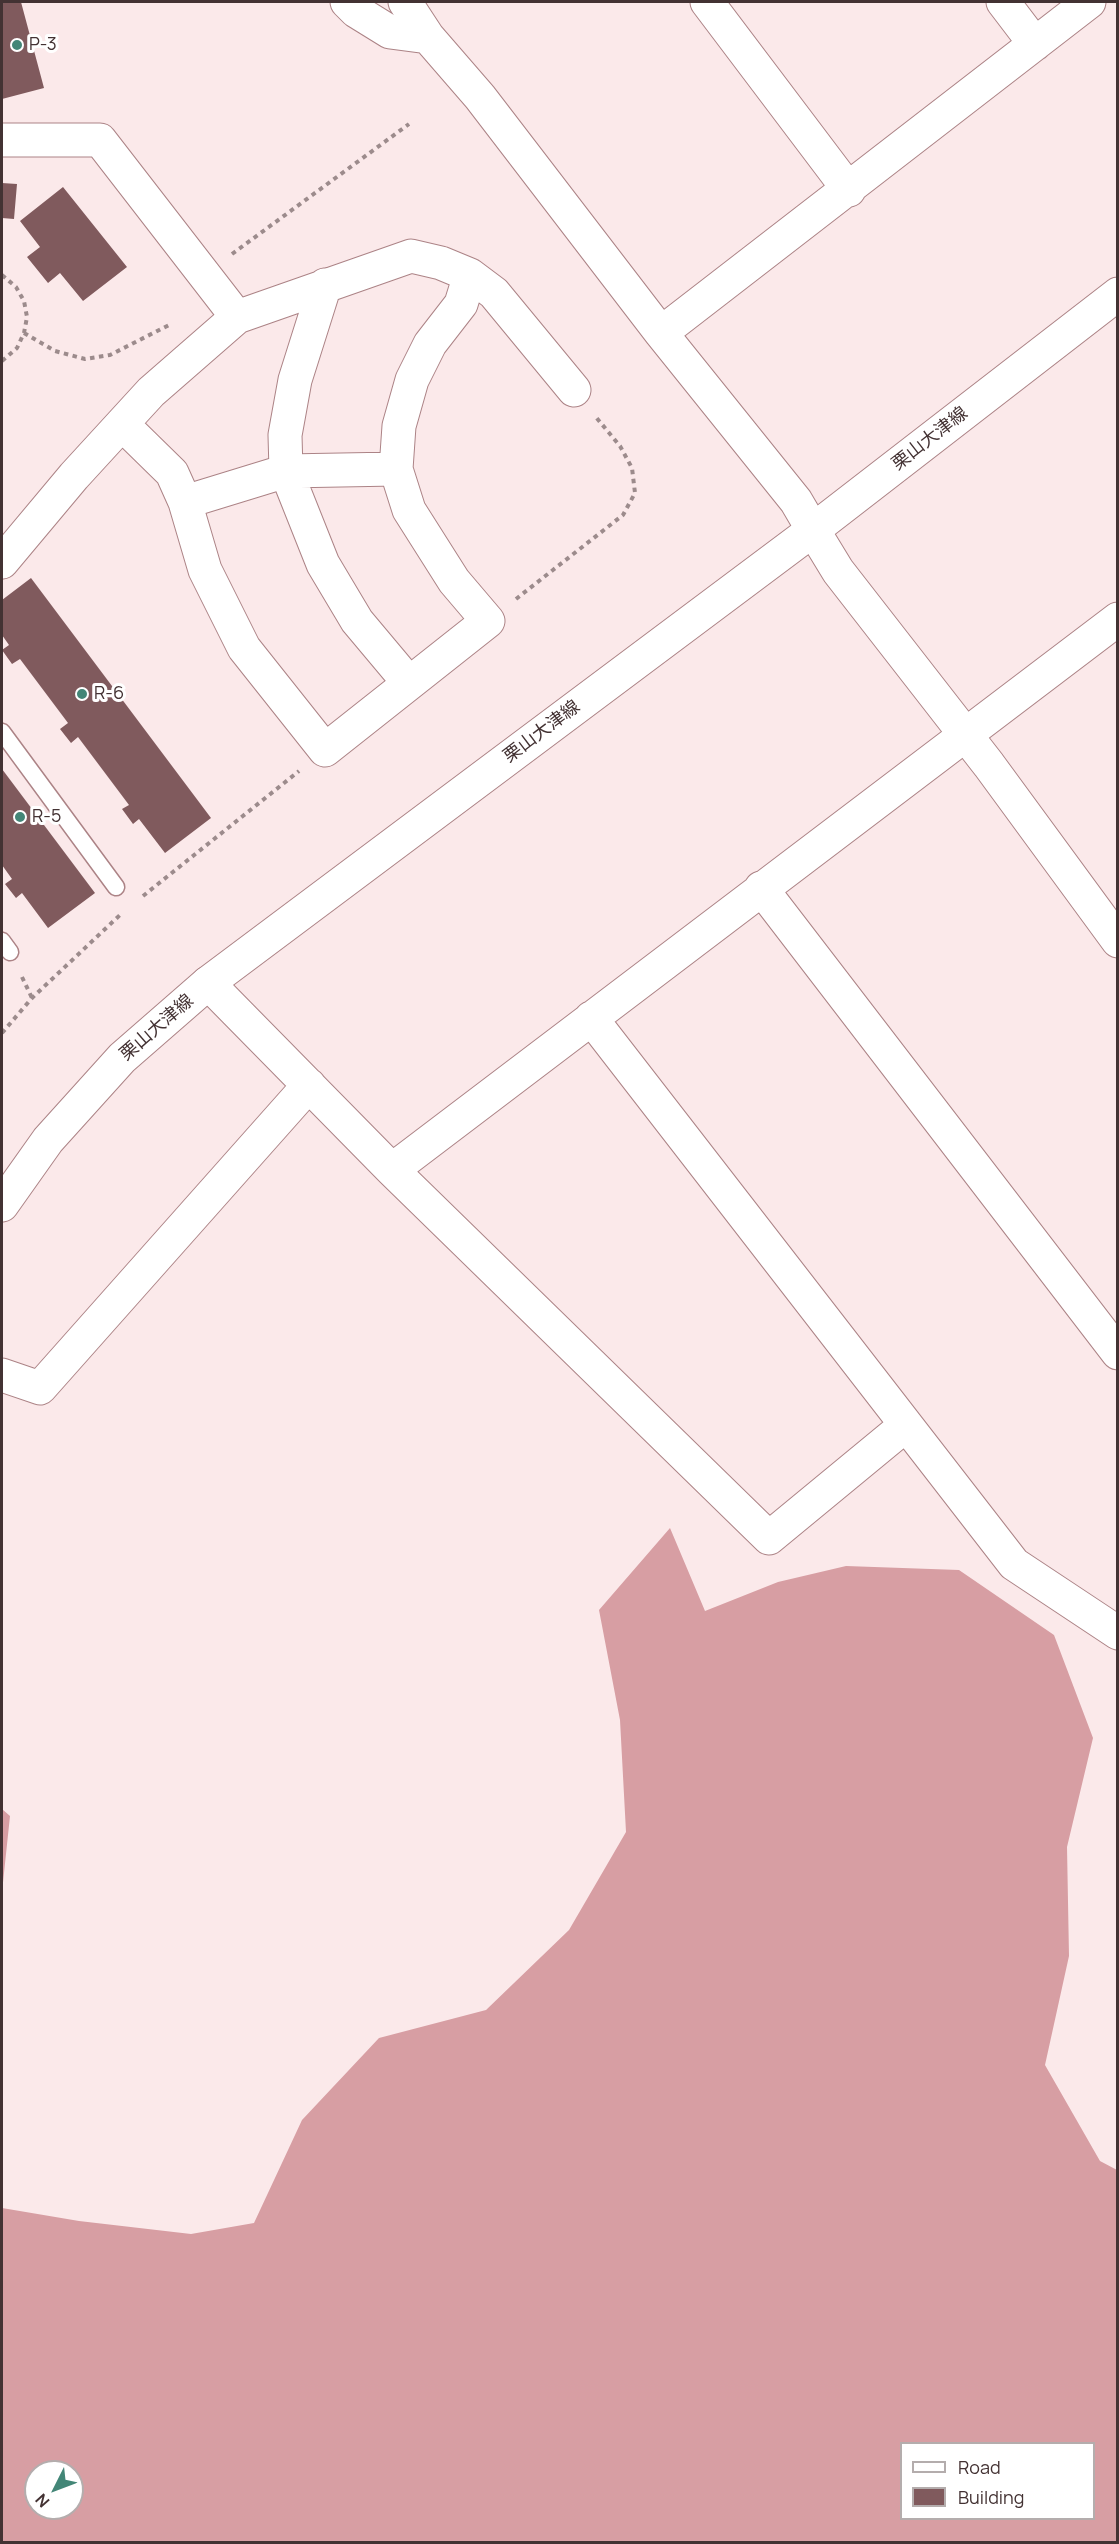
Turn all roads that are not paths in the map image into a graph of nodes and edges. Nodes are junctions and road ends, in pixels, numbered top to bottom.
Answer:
1 (347, 2) edge
2 (405, 2) edge
3 (707, 2) edge
4 (1003, 2) edge
5 (1089, 2) edge
6 (428, 37) junction
7 (1035, 44) junction
8 (2, 140) edge
9 (849, 190) junction
10 (470, 275) junction
11 (325, 285) junction
12 (1118, 294) edge
13 (237, 317) junction
14 (661, 333) junction
15 (574, 390) road end
16 (122, 424) junction
17 (396, 470) junction
18 (286, 471) junction
19 (185, 502) junction
20 (813, 530) junction
21 (2, 562) edge
22 (1118, 619) edge
23 (409, 683) junction
24 (2, 732) edge
25 (964, 736) junction
26 (116, 887) dead end
27 (761, 888) junction
28 (1118, 941) edge
29 (208, 983) junction
30 (591, 1018) junction
31 (309, 1085) junction
32 (392, 1170) junction
33 (2, 1205) edge
34 (1118, 1353) edge
35 (2, 1375) edge
36 (906, 1425) junction
37 (1118, 1633) edge

1 - 6 street
2 - 6 street
3 - 9 street
4 - 7 street
5 - 7 street
6 - 14 street
7 - 9 street
8 - 13 street
9 - 14 street
10 - 11 street
10 - 15 street
10 - 17 street
11 - 13 street
11 - 18 street
12 - 20 street, 栗山大津線
13 - 16 street
14 - 20 street
16 - 19 street
16 - 21 street
17 - 18 street
17 - 23 street
18 - 19 street
18 - 23 street
19 - 23 street
20 - 25 street
20 - 29 street, 栗山大津線
22 - 25 street
24 - 26 lane
25 - 27 street
25 - 28 street
27 - 30 street
27 - 34 street
29 - 31 street
29 - 33 street, 栗山大津線
30 - 32 street
30 - 36 street
31 - 32 street
31 - 35 street
32 - 36 street
36 - 37 street

